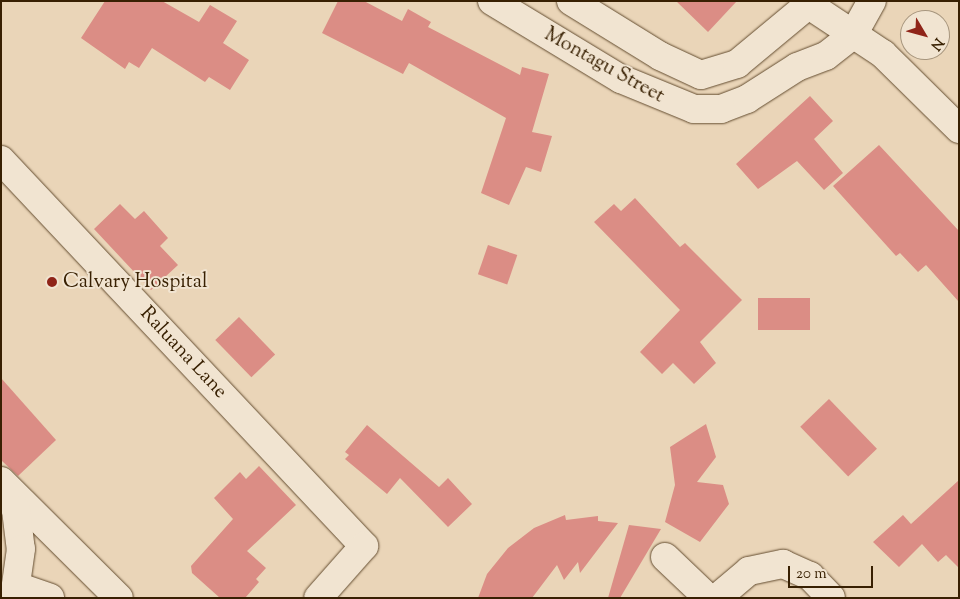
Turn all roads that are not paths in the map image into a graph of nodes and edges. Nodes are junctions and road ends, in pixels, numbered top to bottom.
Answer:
1 (492, 1) edge
2 (572, 1) edge
3 (872, 1) edge
4 (811, 3) edge
5 (853, 35) junction
6 (959, 129) edge
7 (1, 160) edge
8 (1, 481) edge
9 (665, 557) dead end
10 (15, 592) edge
11 (50, 598) edge
12 (119, 598) edge
13 (318, 598) edge
14 (708, 598) edge
15 (717, 598) edge
16 (832, 598) edge

1 - 5 street, Montagu Street
2 - 4 street, Montagu Street
3 - 5 street
4 - 5 street, Montagu Street
5 - 6 street, Montagu Street
7 - 13 street, Raluana Lane
8 - 10 street
8 - 12 street
9 - 14 street
10 - 11 street
15 - 16 street

